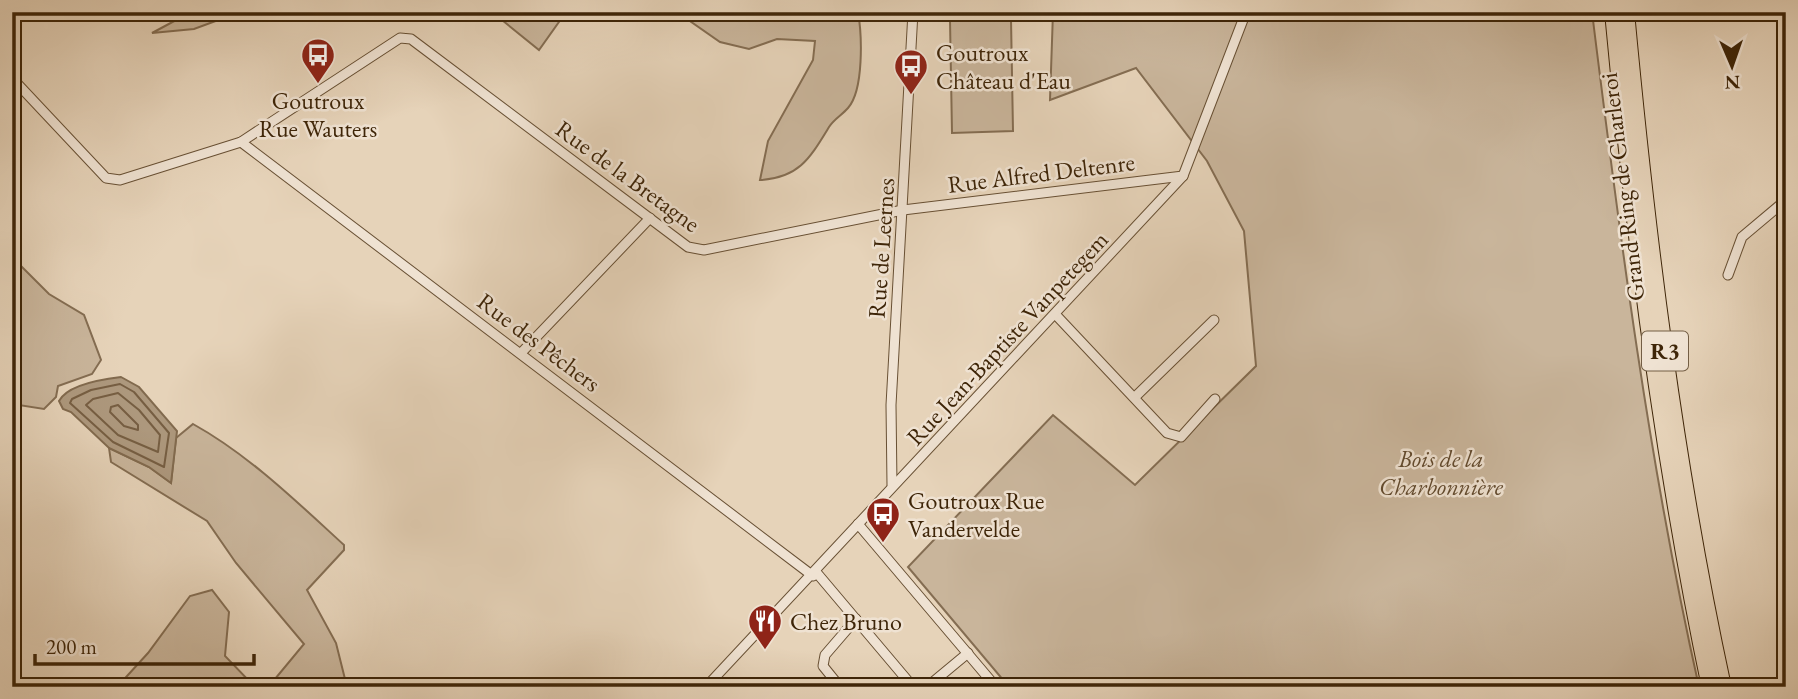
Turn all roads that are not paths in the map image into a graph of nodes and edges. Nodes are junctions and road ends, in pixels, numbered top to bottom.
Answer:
1 (913, 12) edge
2 (1246, 12) edge
3 (1613, 12) edge
4 (1626, 12) edge
5 (12, 78) edge
6 (241, 142) junction
7 (1183, 176) junction
8 (1786, 200) edge
9 (903, 210) junction
10 (650, 218) junction
11 (1728, 275) dead end
12 (1055, 314) junction
13 (1214, 320) dead end
14 (522, 352) junction
15 (1135, 397) junction
16 (1215, 399) dead end
17 (892, 485) junction
18 (858, 524) junction
19 (814, 574) junction
20 (856, 619) junction
21 (968, 653) junction
22 (706, 687) edge
23 (840, 687) edge
24 (912, 687) edge
25 (927, 687) edge
26 (996, 687) edge
27 (1710, 687) edge
28 (1723, 687) edge

1 - 9 street, Rue de Leernes
2 - 7 street
3 - 27 highway, Grand Ring de Charleroi / R3
4 - 28 highway, Grand Ring de Charleroi / R3
5 - 6 street
6 - 10 street, Rue de la Bretagne
6 - 14 street, Rue des Pêchers
7 - 9 street, Rue Alfred Deltenre
7 - 12 street, Rue Jean-Baptiste Vanpetegem
8 - 11 street
9 - 10 street, Rue de la Bretagne
9 - 17 street, Rue de Leernes
10 - 14 street
12 - 15 street
12 - 17 street, Rue Jean-Baptiste Vanpetegem
13 - 15 street
14 - 19 street, Rue des Pêchers
15 - 16 street
17 - 18 street, Rue Jean-Baptiste Vanpetegem
18 - 19 street, Rue Jean-Baptiste Vanpetegem
18 - 21 street
19 - 20 street, Rue des Pêchers
19 - 22 street, Rue Jean-Baptiste Vanpetegem
20 - 23 street
20 - 24 street, Rue des Pêchers
21 - 25 street
21 - 26 street

